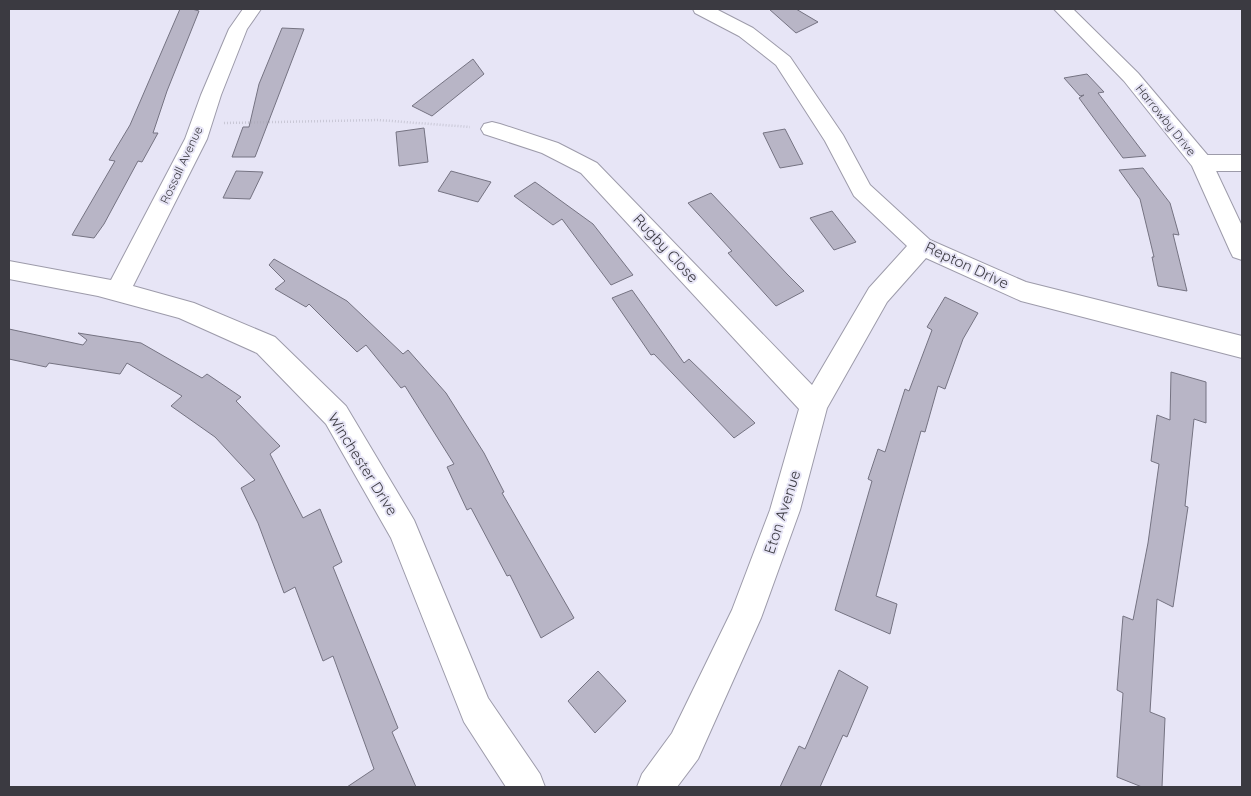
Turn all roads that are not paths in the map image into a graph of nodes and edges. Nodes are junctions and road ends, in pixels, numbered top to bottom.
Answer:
1 (252, 9) edge
2 (702, 9) edge
3 (1062, 9) edge
4 (492, 129) road end
5 (1202, 163) junction
6 (1242, 163) edge
7 (922, 246) junction
8 (1242, 251) edge
9 (9, 270) edge
10 (118, 291) junction
11 (1242, 347) edge
12 (814, 406) junction
13 (527, 787) edge
14 (655, 787) edge

1 - 10 street, Rossall Avenue
2 - 7 street, Repton Drive
3 - 5 street, Harrowby Drive
4 - 12 street, Rugby Close
5 - 6 street
5 - 8 street, Harrowby Drive
7 - 11 street, Repton Drive
7 - 12 street, Eton Avenue
9 - 10 street, Winchester Drive
10 - 13 street, Winchester Drive
12 - 14 street, Eton Avenue

